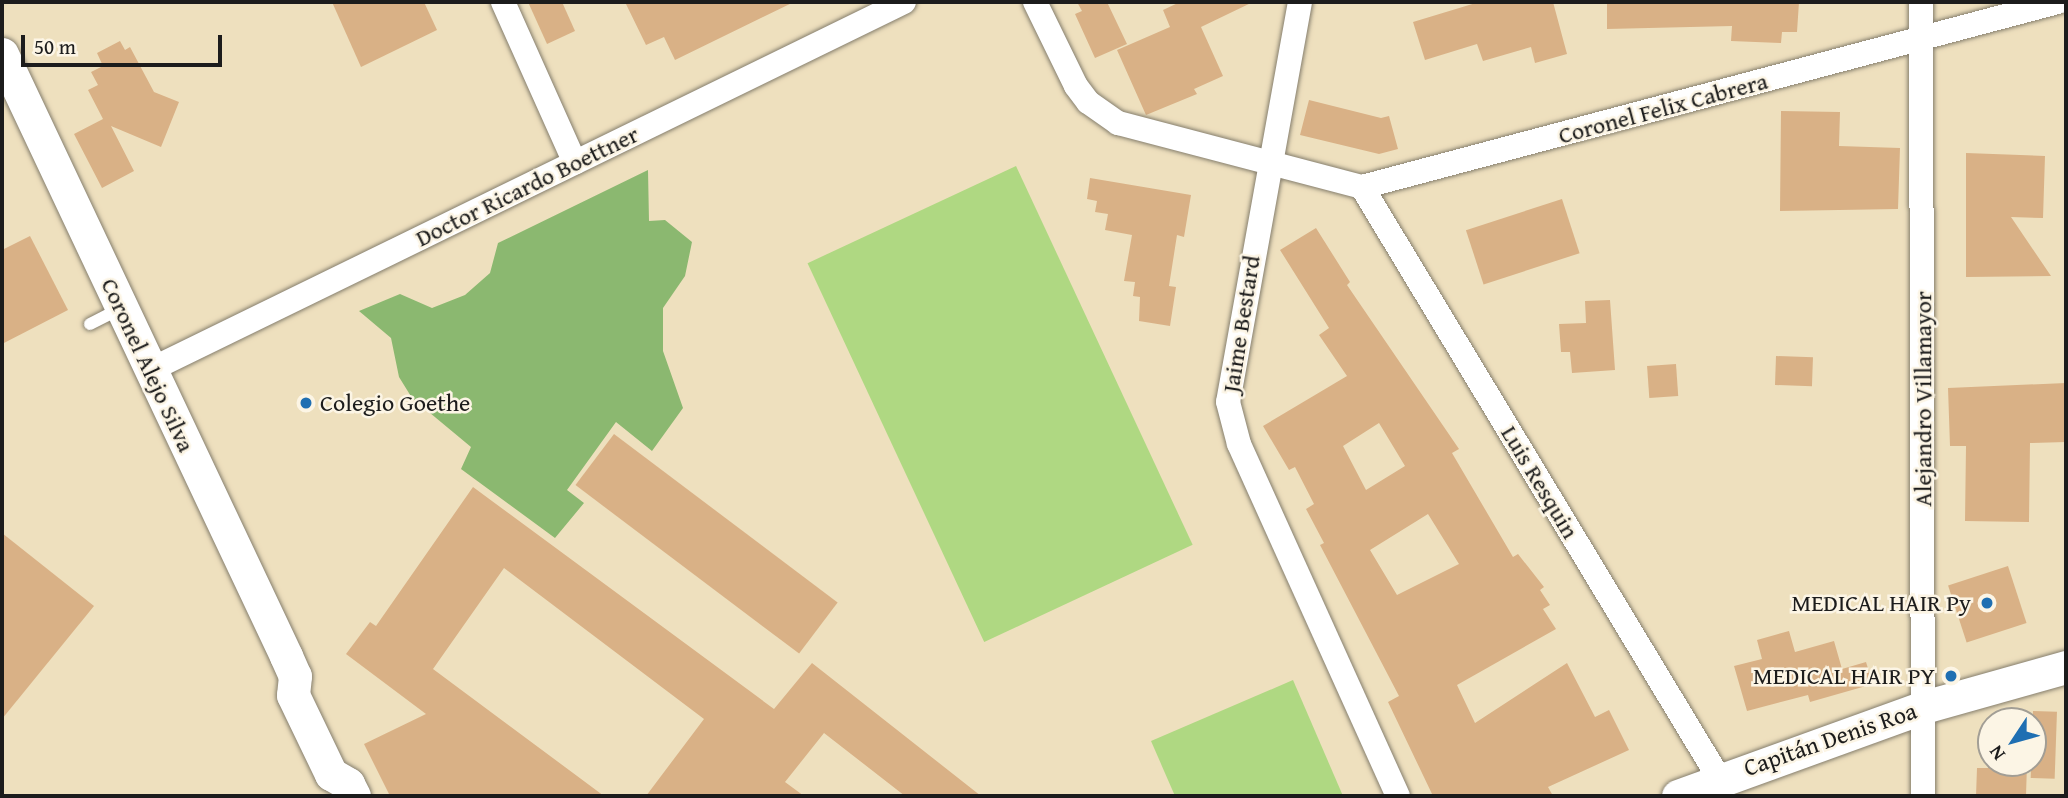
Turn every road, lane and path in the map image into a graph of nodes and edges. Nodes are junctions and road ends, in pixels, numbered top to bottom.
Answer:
1 (503, 2) edge
2 (904, 2) edge
3 (1035, 2) edge
4 (1300, 2) edge
5 (1921, 2) edge
6 (2058, 2) edge
7 (1922, 40) junction
8 (2, 54) edge
9 (575, 163) junction
10 (1267, 165) junction
11 (1362, 187) junction
12 (120, 309) junction
13 (90, 324) dead end
14 (150, 370) junction
15 (2066, 667) edge
16 (1924, 707) junction
17 (1719, 778) junction
18 (351, 790) edge
19 (1398, 796) edge
20 (1678, 796) edge
21 (1923, 796) edge

1 - 9 street
2 - 9 street, Doctor Ricardo Boettner
3 - 10 street
4 - 10 street, Jaime Bestard
5 - 7 street, Alejandro Villamayor
6 - 7 street, Coronel Felix Cabrera
7 - 11 street, Coronel Felix Cabrera
7 - 16 street, Alejandro Villamayor
8 - 12 main road, Coronel Alejo Silva
9 - 14 street, Doctor Ricardo Boettner
10 - 11 street, Coronel Felix Cabrera
10 - 19 street, Jaime Bestard
11 - 17 street, Luis Resquin
12 - 13 lane
12 - 14 main road, Coronel Alejo Silva
14 - 18 main road, Coronel Alejo Silva
15 - 16 main road, Capitán Denis Roa
16 - 17 main road, Capitán Denis Roa
16 - 21 street, Alejandro Villamayor
17 - 20 main road, Capitán Denis Roa

